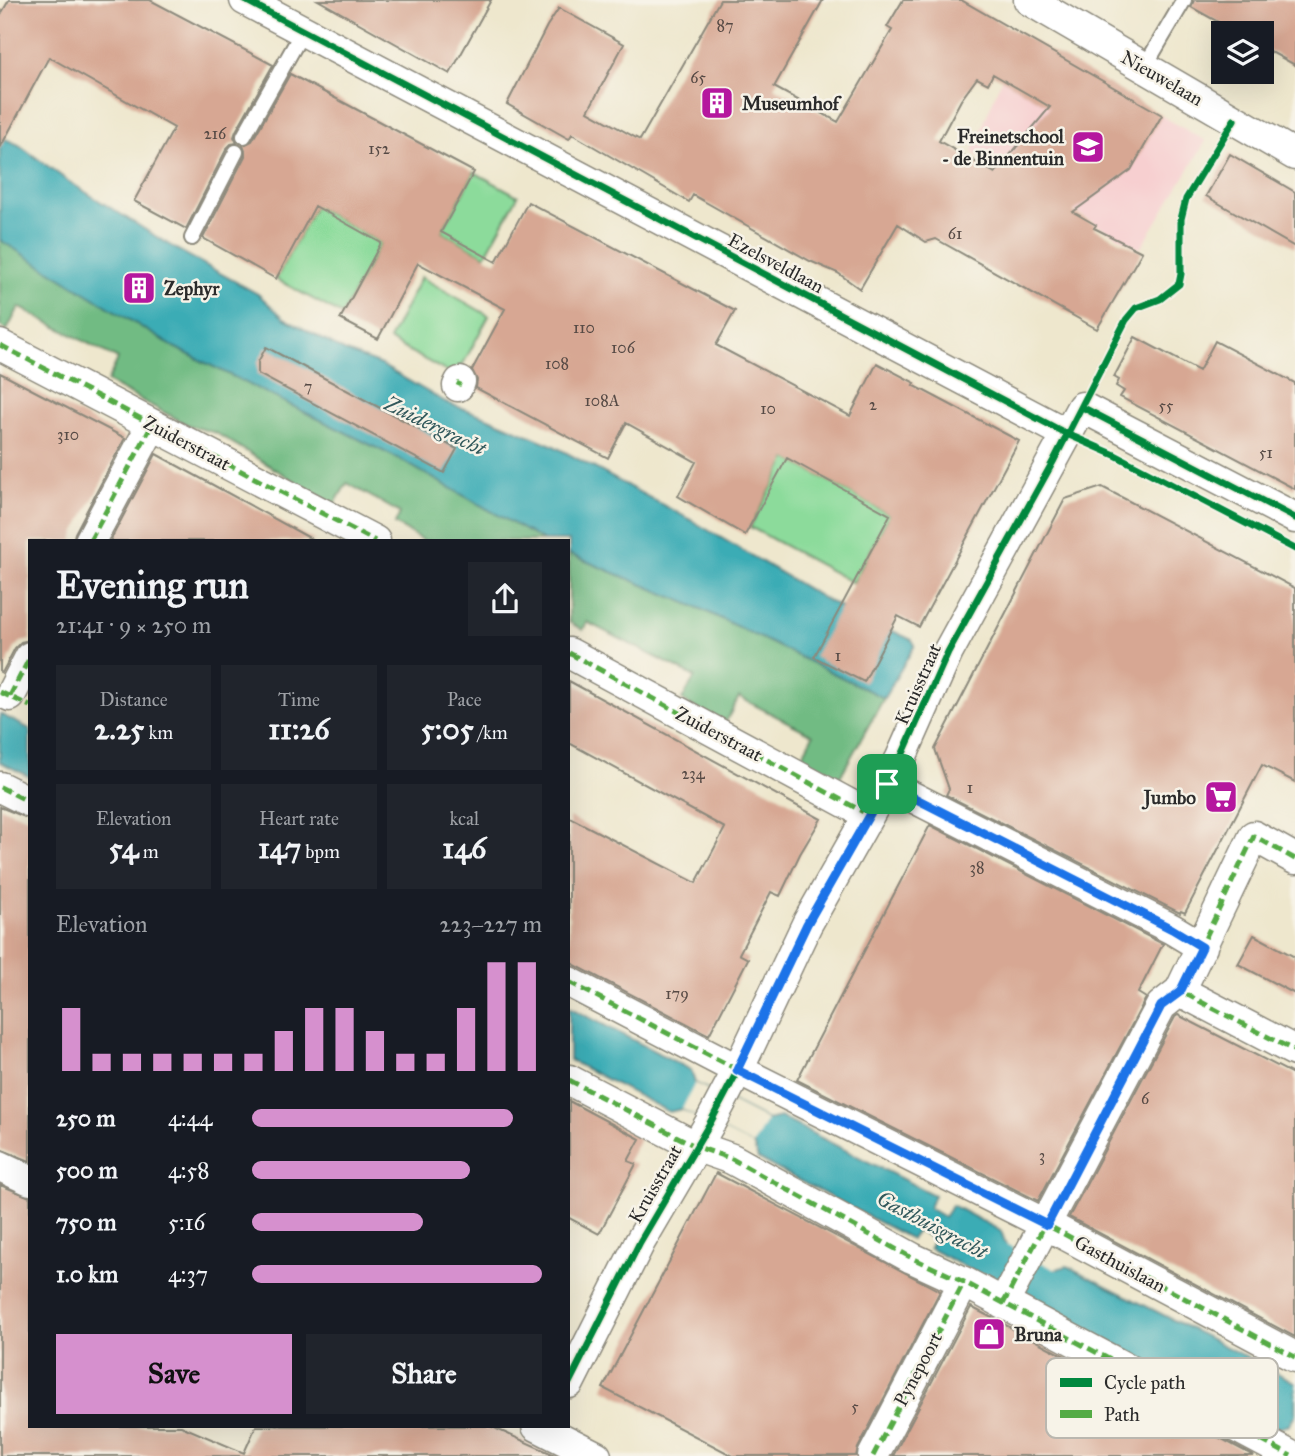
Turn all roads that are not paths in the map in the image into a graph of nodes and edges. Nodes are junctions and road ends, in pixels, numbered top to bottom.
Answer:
1 (245, 0) edge
2 (1029, 0) edge
3 (1184, 0) edge
4 (303, 31) junction
5 (1144, 68) junction
6 (244, 136) dead end
7 (236, 152) dead end
8 (1295, 155) edge
9 (192, 238) dead end
10 (0, 345) edge
11 (152, 425) junction
12 (1067, 434) junction
13 (1295, 518) edge
14 (97, 538) edge
15 (371, 539) edge
16 (570, 654) edge
17 (28, 662) edge
18 (13, 698) edge
19 (887, 784) junction
20 (0, 787) edge
21 (28, 801) edge
22 (869, 815) junction
23 (1295, 859) edge
24 (1202, 947) junction
25 (570, 983) edge
26 (1180, 992) junction
27 (1295, 1051) edge
28 (737, 1070) junction
29 (570, 1080) edge
30 (709, 1122) junction
31 (0, 1166) edge
32 (28, 1179) edge
33 (1047, 1225) junction
34 (964, 1282) junction
35 (1009, 1293) junction
36 (1295, 1357) edge
37 (1121, 1358) edge
38 (570, 1381) edge
39 (543, 1428) edge
40 (1260, 1438) edge
41 (596, 1456) edge
42 (873, 1456) edge
43 (1291, 1456) edge

1 - 4 street, Ezelsveldlaan
2 - 5 street, Nieuwelaan
3 - 5 lane
4 - 6 lane
4 - 12 street, Ezelsveldlaan
5 - 8 street, Nieuwelaan
7 - 9 lane
10 - 11 street, Zuiderstraat
11 - 14 street
11 - 15 street, Zuiderstraat
12 - 13 street, Kruisstraat
12 - 19 street, Kruisstraat
16 - 22 street, Zuiderstraat
17 - 18 street
19 - 22 street, Kruisstraat
19 - 24 street
20 - 21 street
22 - 28 street, Kruisstraat
23 - 24 street
24 - 26 street
25 - 28 street, Gasthuislaan
26 - 27 street
26 - 33 street
28 - 30 street, Kruisstraat
28 - 33 street, Gasthuislaan
29 - 30 street
30 - 34 street
30 - 38 street, Kruisstraat
31 - 32 street
33 - 35 street
33 - 36 street, Gasthuislaan
34 - 35 street
34 - 42 street, Pynepoort
35 - 37 street
39 - 41 street
40 - 43 street

